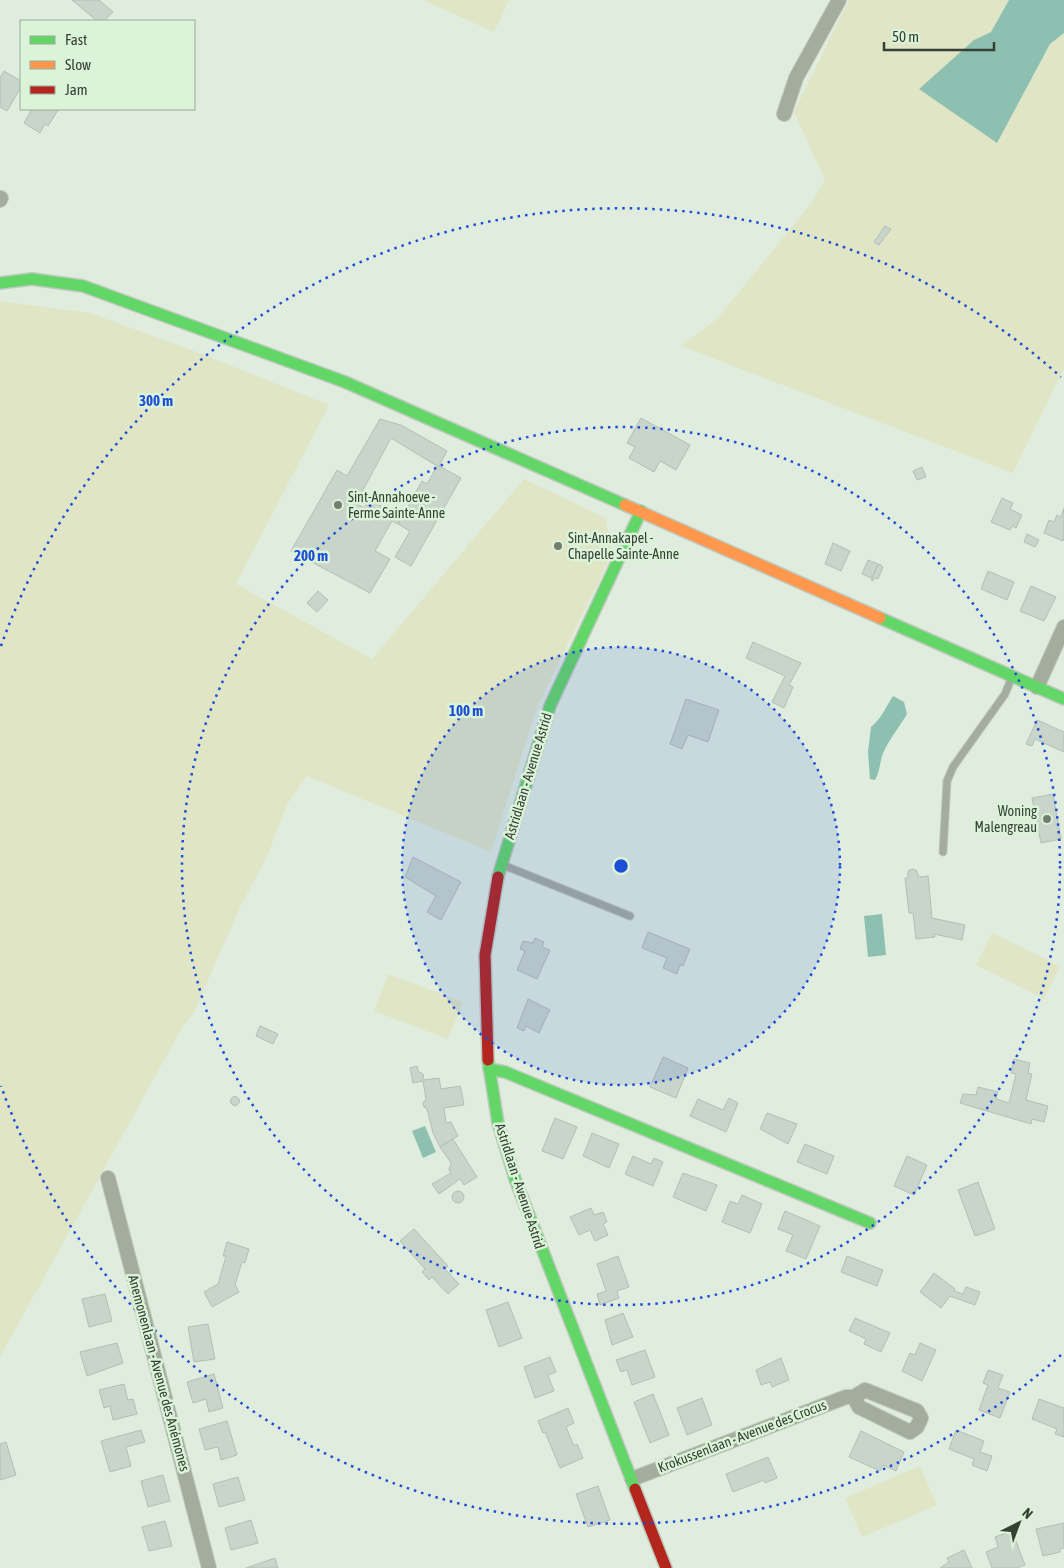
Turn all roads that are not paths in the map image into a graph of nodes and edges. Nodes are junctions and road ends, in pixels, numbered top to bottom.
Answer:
1 (839, 0) edge
2 (784, 114) dead end
3 (0, 283) edge
4 (641, 511) junction
5 (1064, 627) edge
6 (1013, 676) junction
7 (1037, 687) junction
8 (1064, 699) edge
9 (943, 852) dead end
10 (502, 864) junction
11 (630, 916) dead end
12 (489, 1069) junction
13 (108, 1178) dead end
14 (870, 1223) dead end
15 (854, 1396) dead end
16 (632, 1479) junction
17 (209, 1568) edge
18 (666, 1568) edge

1 - 2 street
3 - 4 street
4 - 6 street
4 - 10 street, Astridlaan - Avenue Astrid
5 - 7 street
6 - 7 street
6 - 9 lane
7 - 8 street
10 - 11 lane
10 - 12 street, Astridlaan - Avenue Astrid
12 - 14 street
12 - 16 street, Astridlaan - Avenue Astrid
13 - 17 street, Anemonenlaan - Avenue des Anémones
15 - 16 street, Krokussenlaan - Avenue des Crocus
16 - 18 street, Astridlaan - Avenue Astrid

